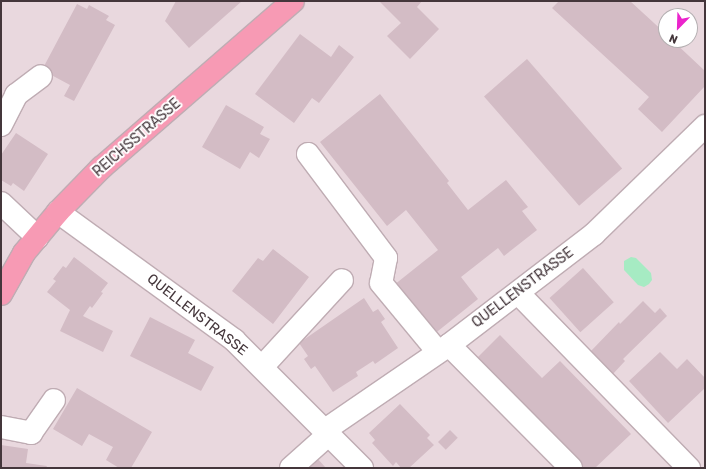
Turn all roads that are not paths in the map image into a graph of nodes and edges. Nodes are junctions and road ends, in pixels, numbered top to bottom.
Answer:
1 (293, 1) edge
2 (41, 76) dead end
3 (1, 125) edge
4 (705, 126) edge
5 (308, 154) dead end
6 (1, 203) edge
7 (58, 212) junction
8 (37, 237) junction
9 (342, 280) dead end
10 (518, 293) junction
11 (1, 294) edge
12 (444, 348) junction
13 (262, 367) junction
14 (54, 400) dead end
15 (1, 427) edge
16 (327, 432) junction
17 (291, 468) edge
18 (362, 468) edge
19 (571, 468) edge
20 (689, 468) edge

1 - 7 main road, REICHSSTRASSE
2 - 3 street
4 - 10 street, QUELLENSTRASSE
5 - 12 street
6 - 8 street
7 - 8 main road, REICHSSTRASSE
7 - 13 street, QUELLENSTRASSE
8 - 11 main road, REICHSSTRASSE
9 - 13 street
10 - 12 street, QUELLENSTRASSE
10 - 20 street
12 - 16 street, QUELLENSTRASSE
12 - 19 street
13 - 16 street, QUELLENSTRASSE
14 - 15 street
16 - 17 street
16 - 18 street, QUELLENSTRASSE

